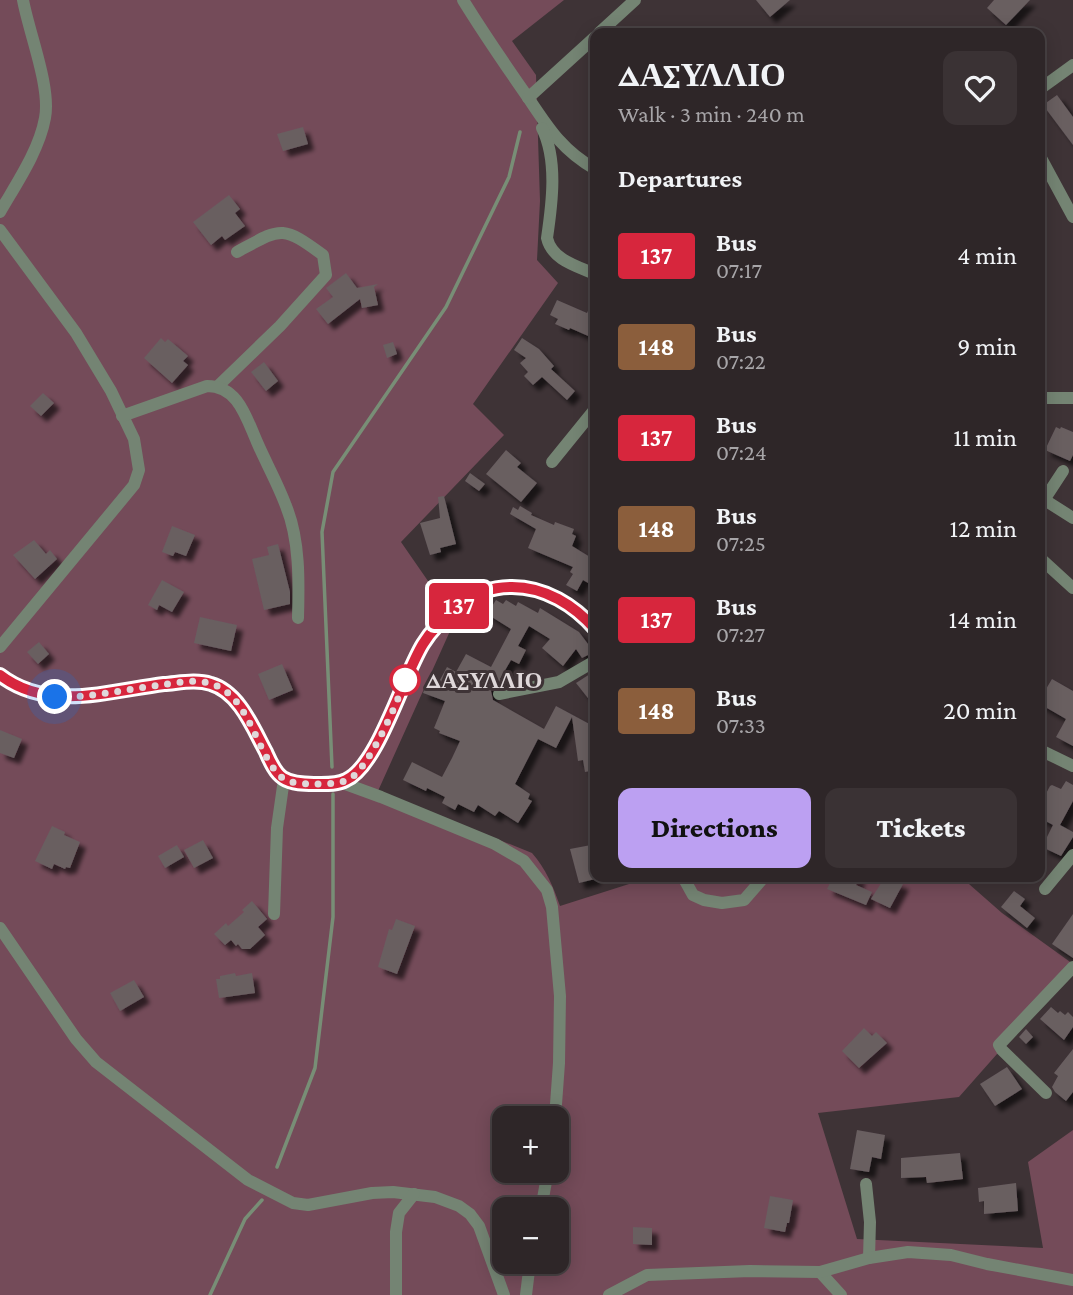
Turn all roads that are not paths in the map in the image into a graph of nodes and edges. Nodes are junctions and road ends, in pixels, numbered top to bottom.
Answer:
1 (23, 0) edge
2 (463, 0) edge
3 (635, 0) edge
4 (604, 28) edge
5 (590, 42) edge
6 (1073, 65) edge
7 (1045, 85) edge
8 (531, 104) junction
9 (1045, 165) edge
10 (590, 166) edge
11 (0, 212) edge
12 (1073, 217) edge
13 (0, 230) edge
14 (237, 252) dead end
15 (590, 272) edge
16 (218, 386) junction
17 (1045, 398) edge
18 (1073, 398) edge
19 (590, 415) edge
20 (122, 416) junction
21 (584, 423) junction
22 (590, 427) edge
23 (552, 462) dead end
24 (1063, 471) dead end
25 (1045, 494) edge
26 (1045, 500) edge
27 (1073, 518) edge
28 (1045, 563) edge
29 (1073, 588) edge
30 (298, 618) dead end
31 (590, 624) edge
32 (0, 647) edge
33 (590, 664) edge
34 (0, 675) edge
35 (499, 694) dead end
36 (1045, 752) edge
37 (1073, 766) edge
38 (284, 779) junction
39 (340, 782) junction
40 (1073, 855) edge
41 (686, 882) edge
42 (760, 882) edge
43 (1045, 889) dead end
44 (274, 914) dead end
45 (0, 928) edge
46 (1073, 967) edge
47 (1046, 1093) dead end
48 (556, 1106) edge
49 (866, 1184) dead end
50 (414, 1194) junction
51 (869, 1258) junction
52 (820, 1272) junction
53 (529, 1274) edge
54 (1073, 1280) edge
55 (396, 1295) edge
56 (504, 1295) edge
57 (526, 1295) edge
58 (608, 1295) edge
59 (841, 1295) edge

1 - 11 street
2 - 8 street
3 - 4 street
5 - 8 street
6 - 7 street
8 - 10 street
8 - 15 street
9 - 12 street
13 - 20 street
14 - 16 street
16 - 20 street
16 - 30 street
17 - 18 street
19 - 21 street
20 - 32 street
21 - 22 street
21 - 23 street
24 - 25 street
26 - 27 street
28 - 29 street
31 - 39 street
33 - 35 street
34 - 38 street
36 - 37 street
38 - 39 street
38 - 44 street
39 - 48 street
40 - 43 street
41 - 42 street
45 - 50 street
46 - 47 street
49 - 51 street
50 - 55 street
50 - 56 street
51 - 52 street
51 - 54 street
52 - 58 street
52 - 59 street
53 - 57 street

